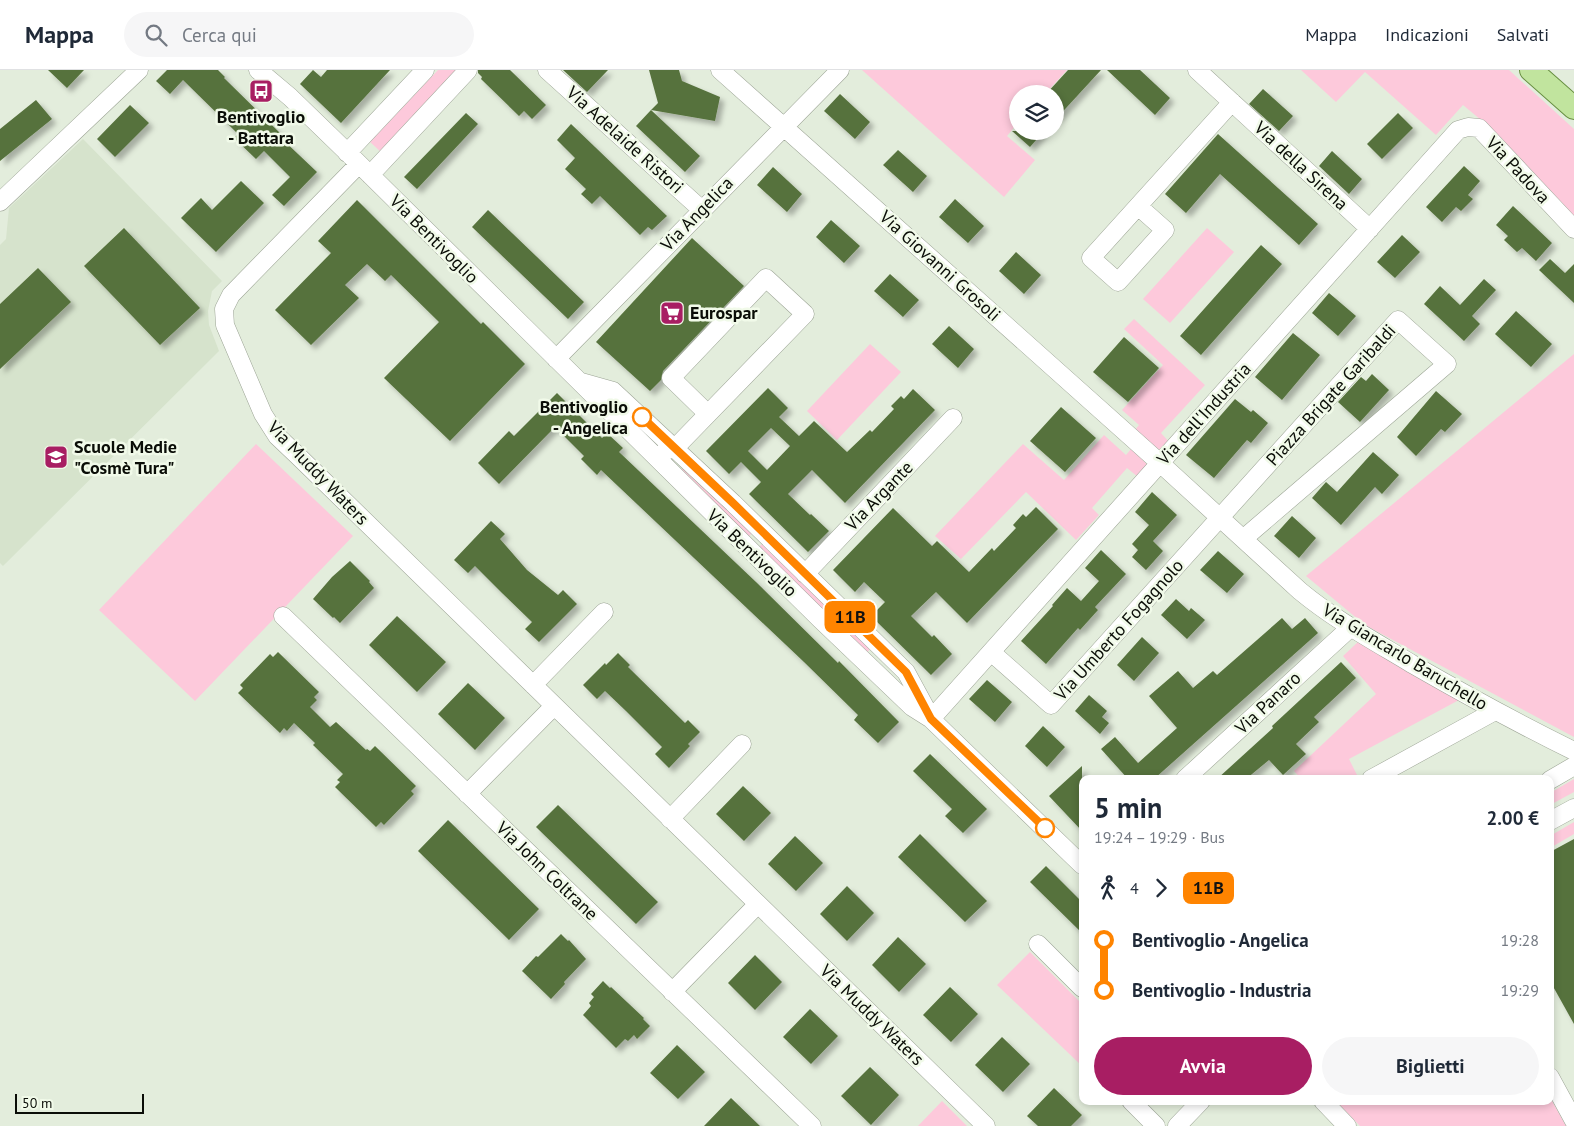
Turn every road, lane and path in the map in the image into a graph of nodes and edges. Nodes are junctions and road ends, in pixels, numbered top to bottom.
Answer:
1 (258, 70) edge
2 (269, 70) edge
3 (425, 70) edge
4 (468, 70) edge
5 (548, 70) edge
6 (720, 70) edge
7 (840, 70) edge
8 (1197, 70) edge
9 (1531, 70) edge
10 (132, 72) edge
11 (290, 97) junction
12 (1232, 102) junction
13 (1574, 108) edge
14 (783, 126) junction
15 (1484, 133) joint
16 (359, 164) junction
17 (1, 199) edge
18 (1138, 206) junction
19 (702, 210) junction
20 (1370, 229) junction
21 (1574, 229) edge
22 (556, 359) junction
23 (578, 381) junction
24 (708, 414) junction
25 (953, 418) dead end
26 (675, 448) junction
27 (652, 455) junction
28 (1160, 463) junction
29 (672, 474) junction
30 (1220, 518) junction
31 (1243, 539) junction
32 (805, 574) junction
33 (604, 612) dead end
34 (283, 616) dead end
35 (1350, 628) junction
36 (991, 652) junction
37 (533, 686) junction
38 (554, 706) junction
39 (1495, 711) junction
40 (931, 719) junction
41 (742, 744) dead end
42 (1574, 751) edge
43 (1574, 766) edge
44 (1189, 775) edge
45 (1378, 775) edge
46 (1554, 778) edge
47 (467, 794) junction
48 (1574, 808) edge
49 (670, 819) junction
50 (1554, 819) edge
51 (1079, 862) edge
52 (758, 904) junction
53 (1038, 944) dead end
54 (1079, 985) edge
55 (672, 992) junction
56 (1554, 1084) edge
57 (1135, 1105) edge
58 (1197, 1105) edge
59 (1327, 1105) edge
60 (1574, 1121) edge
61 (812, 1126) edge
62 (986, 1126) edge
63 (1156, 1126) edge
64 (1177, 1126) edge
65 (1347, 1126) edge

1 - 11 street, Via Bentivoglio
2 - 11 street, Via Bentivoglio
3 - 16 street
4 - 16 street
5 - 19 street, Via Adelaide Ristori
6 - 14 street, Via Giovanni Grosoli
7 - 14 street, Via Angelica
8 - 12 street, Via della Sirena
9 - 13 main road
10 - 17 street
11 - 16 street, Via Bentivoglio
12 - 18 street
12 - 20 street, Via della Sirena
14 - 19 street, Via Angelica
14 - 28 street, Via Giovanni Grosoli
15 - 20 street, Via dell'Industria
15 - 21 street, Via Padova
16 - 22 street, Via Bentivoglio
16 - 37 street, Via Muddy Waters
18 - 18 street
19 - 22 street, Via Angelica
20 - 28 street, Via dell'Industria
22 - 23 street, Via Bentivoglio
23 - 26 street, Via Bentivoglio
23 - 27 street, Via Bentivoglio
24 - 24 street
24 - 26 street
25 - 32 street, Via Argante
26 - 27 street
26 - 29 street
26 - 32 street, Via Bentivoglio
27 - 29 street, Via Bentivoglio
28 - 30 street, Via Giancarlo Baruchello
28 - 36 street, Via dell'Industria
29 - 40 street, Via Bentivoglio
30 - 31 street, Via Giancarlo Baruchello
30 - 31 street, Piazza Brigate Garibaldi
30 - 36 street, Via Umberto Fogagnolo
31 - 35 street, Via Giancarlo Baruchello
32 - 40 street, Via Bentivoglio
33 - 37 street
34 - 47 street, Via John Coltrane
35 - 39 street, Via Giancarlo Baruchello
35 - 44 street, Via Panaro
36 - 40 street, Via dell'Industria
37 - 38 street, Via Muddy Waters
38 - 47 street
38 - 49 street, Via Muddy Waters
39 - 42 street, Via Giancarlo Baruchello
39 - 45 street
40 - 51 street, Via Bentivoglio
41 - 49 street
43 - 46 street
47 - 55 street, Via John Coltrane
48 - 50 street
49 - 52 street, Via Muddy Waters
52 - 55 street
52 - 62 street, Via Muddy Waters
53 - 54 street
55 - 61 street, Via John Coltrane
56 - 60 street
57 - 63 street
58 - 64 street
59 - 65 street

